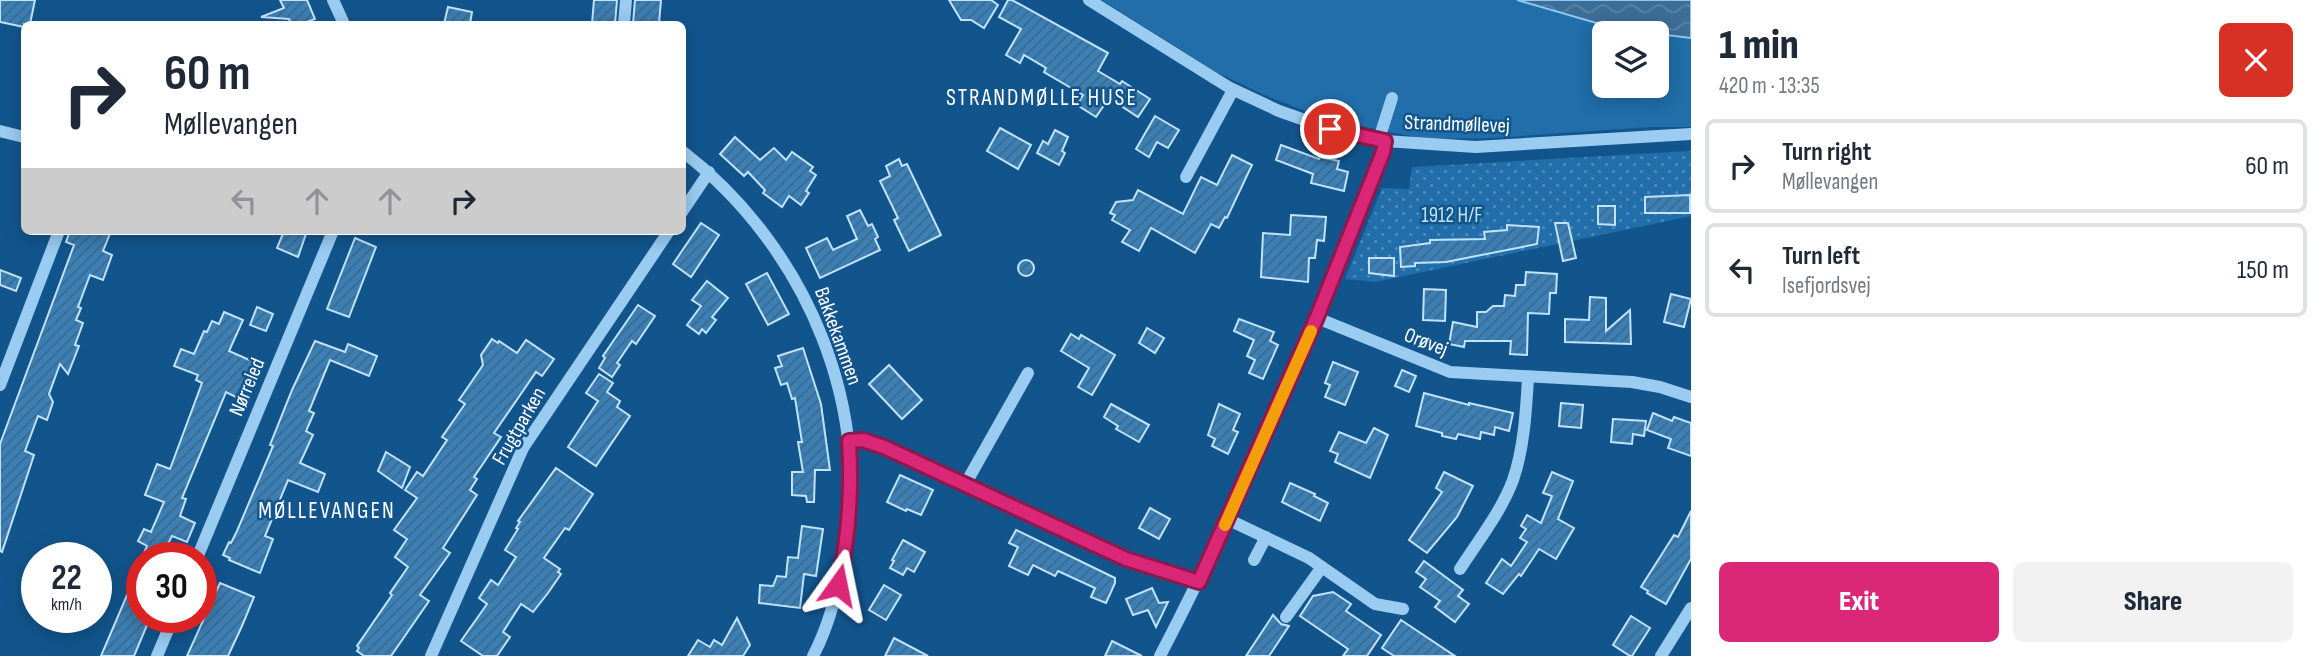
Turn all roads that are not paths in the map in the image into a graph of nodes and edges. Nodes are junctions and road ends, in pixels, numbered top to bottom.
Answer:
1 (333, 0) edge
2 (626, 0) edge
3 (1089, 0) edge
4 (343, 21) edge
5 (624, 21) edge
6 (1233, 90) junction
7 (1392, 98) dead end
8 (0, 131) edge
9 (1691, 134) edge
10 (21, 136) edge
11 (1382, 140) junction
12 (686, 154) edge
13 (709, 172) junction
14 (1186, 177) dead end
15 (686, 206) edge
16 (57, 235) edge
17 (331, 235) edge
18 (666, 235) edge
19 (1317, 317) junction
20 (1028, 373) dead end
21 (1528, 378) junction
22 (0, 385) edge
23 (1691, 397) edge
24 (849, 441) junction
25 (965, 484) junction
26 (1227, 519) junction
27 (1266, 537) junction
28 (204, 542) edge
29 (1254, 560) dead end
30 (1322, 567) junction
31 (1460, 569) dead end
32 (1199, 582) junction
33 (1691, 608) edge
34 (1404, 609) dead end
35 (1286, 617) dead end
36 (167, 633) edge
37 (157, 656) edge
38 (431, 656) edge
39 (813, 656) edge
40 (1160, 656) edge
41 (1661, 656) edge

1 - 4 street
2 - 5 street
3 - 6 street, Strandmøllevej
6 - 11 street, Strandmøllevej
6 - 14 street
7 - 11 street
8 - 10 street
9 - 11 street, Strandmøllevej
11 - 19 street
12 - 13 street, Bakkekammen
13 - 15 street
13 - 24 street, Bakkekammen
16 - 22 street
17 - 28 street, Nørreled
18 - 38 street, Frugtparken
19 - 21 street, Orøvej
19 - 26 street
20 - 25 street
21 - 23 street, Orøvej
21 - 31 street
24 - 25 street
24 - 39 street, Bakkekammen
25 - 32 street
26 - 27 street
26 - 32 street
27 - 29 street
27 - 30 street
30 - 34 street
30 - 35 street
32 - 40 street
33 - 41 street
36 - 37 street

